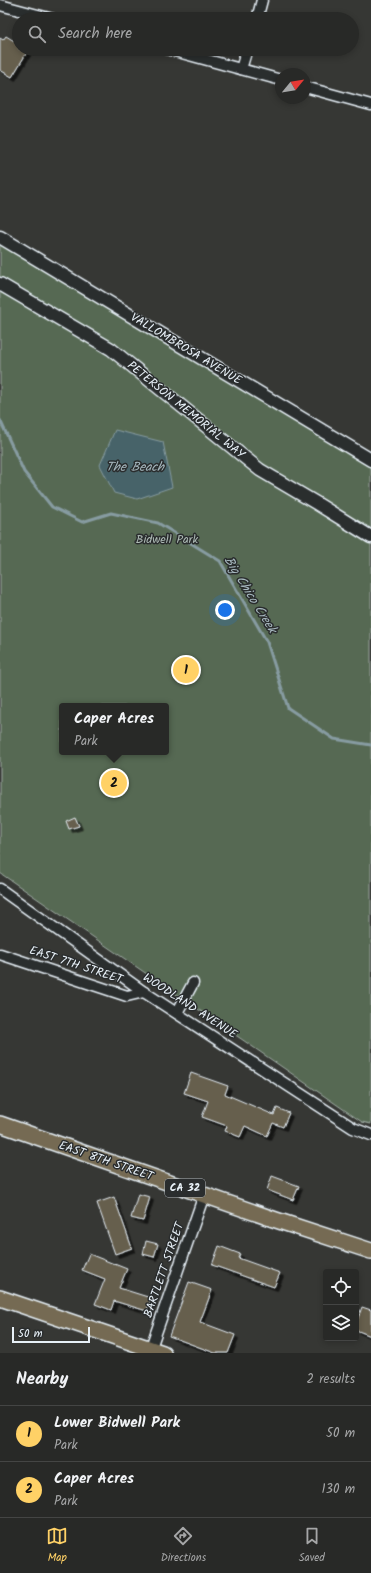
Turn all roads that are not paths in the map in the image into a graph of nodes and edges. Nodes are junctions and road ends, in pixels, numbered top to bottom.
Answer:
1 (262, 0) edge
2 (0, 5) edge
3 (26, 12) edge
4 (259, 12) edge
5 (193, 56) edge
6 (246, 56) edge
7 (242, 69) junction
8 (275, 78) edge
9 (311, 89) edge
10 (371, 105) edge
11 (0, 238) edge
12 (0, 284) edge
13 (371, 460) edge
14 (371, 537) edge
15 (0, 889) edge
16 (0, 954) edge
17 (194, 983) dead end
18 (144, 992) junction
19 (177, 1013) junction
20 (0, 1124) edge
21 (371, 1135) edge
22 (204, 1195) junction
23 (371, 1251) edge
24 (0, 1298) edge
25 (154, 1352) edge

1 - 4 street
2 - 3 street
5 - 7 street
6 - 7 street
7 - 8 street
9 - 10 street
11 - 13 street, VALLOMBROSA AVENUE
12 - 14 street, PETERSON MEMORIAL WAY
15 - 18 street, WOODLAND AVENUE
16 - 18 street, EAST 7TH STREET
17 - 19 street
18 - 19 street, WOODLAND AVENUE
19 - 21 street, WOODLAND AVENUE
20 - 22 main road, EAST 8TH STREET / CA 32
22 - 23 main road, EAST 8TH STREET / CA 32
22 - 25 street, BARTLETT STREET
24 - 25 main road

